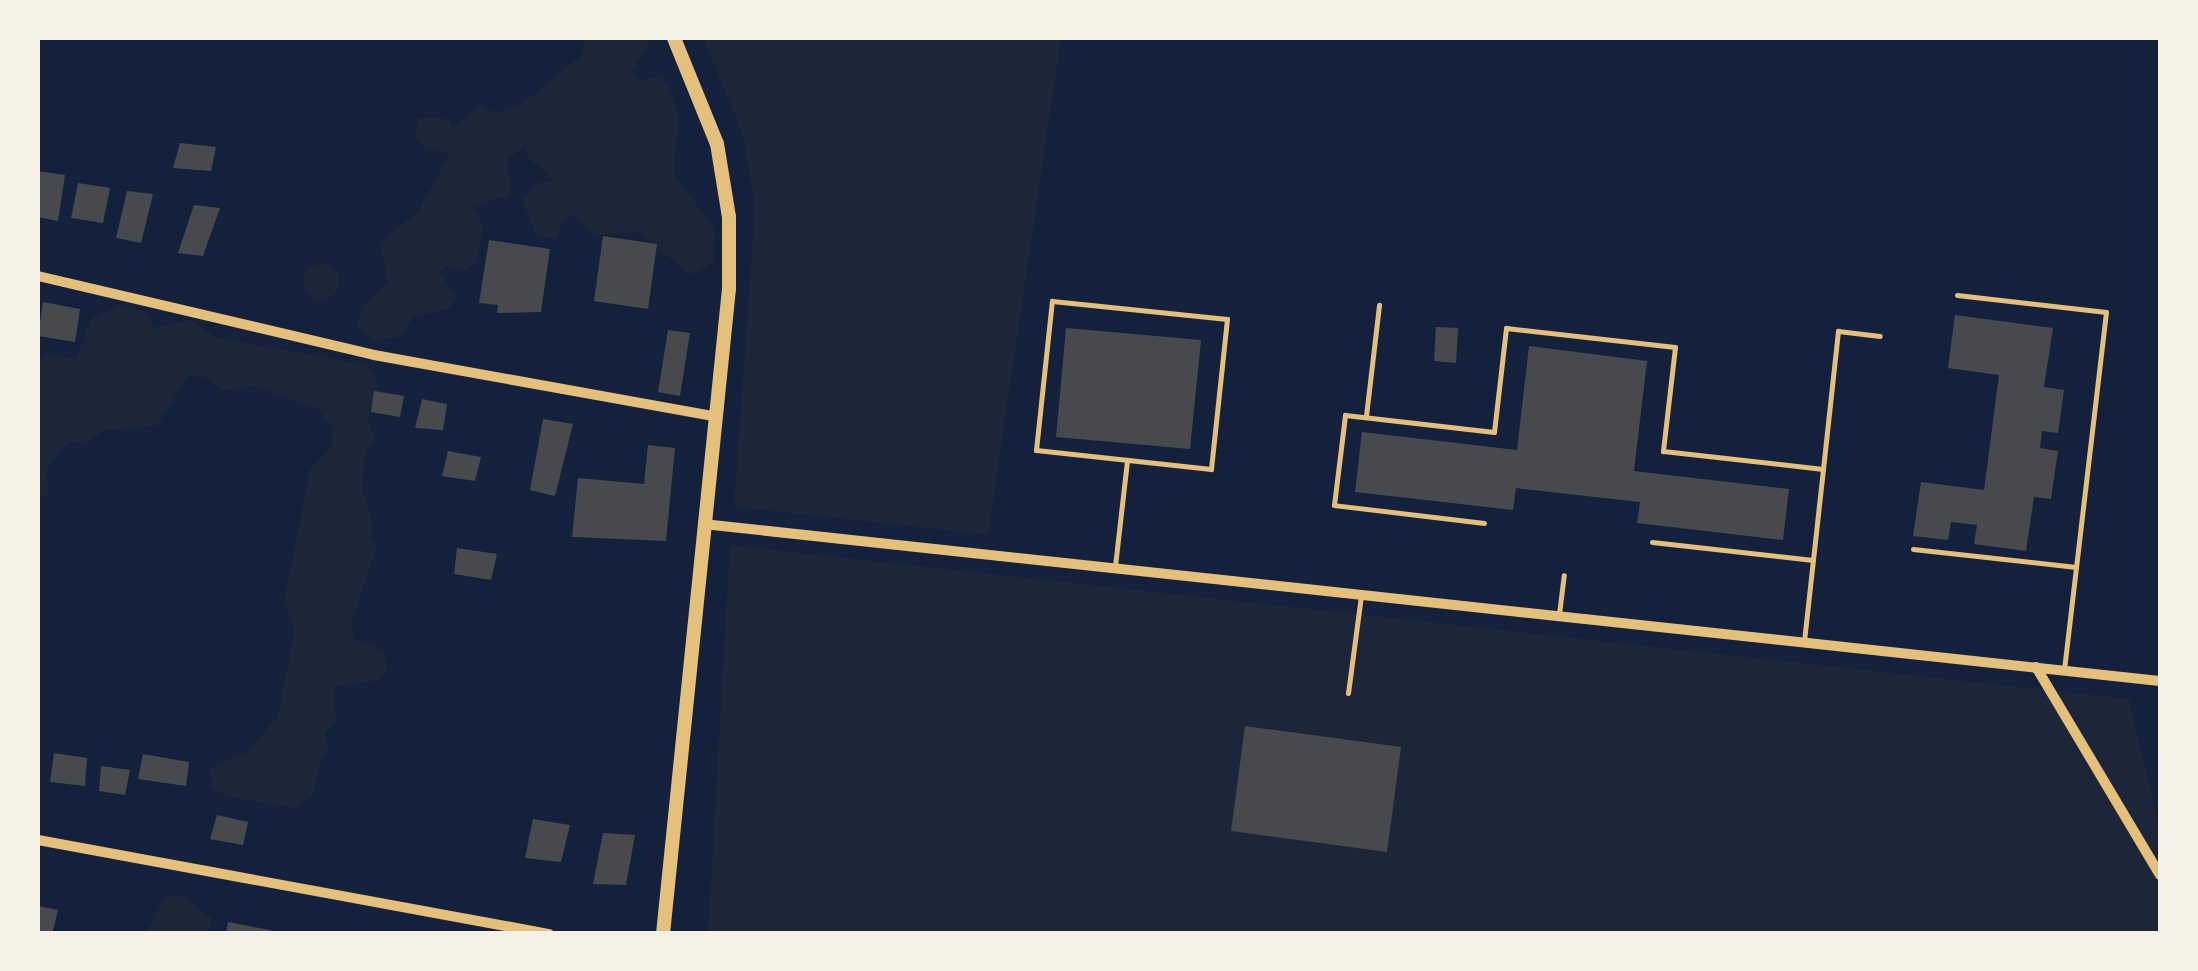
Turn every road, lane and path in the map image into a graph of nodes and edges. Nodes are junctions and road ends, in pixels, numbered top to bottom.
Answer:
1 (674, 38) edge
2 (38, 276) edge
3 (1957, 295) dead end
4 (1379, 304) dead end
5 (1880, 336) dead end
6 (714, 416) junction
7 (1366, 417) junction
8 (1127, 460) junction
9 (1823, 470) junction
10 (1484, 523) dead end
11 (703, 524) junction
12 (1652, 542) dead end
13 (1913, 549) dead end
14 (1813, 560) junction
15 (1115, 567) junction
16 (2076, 567) junction
17 (1564, 575) dead end
18 (1362, 592) junction
19 (1559, 617) junction
20 (1804, 643) junction
21 (2036, 667) junction
22 (2064, 670) junction
23 (2160, 681) edge
24 (1348, 693) dead end
25 (38, 840) edge
26 (2160, 875) edge
27 (550, 934) edge
28 (663, 934) edge

1 - 6 street
2 - 6 street
3 - 16 lane
4 - 7 lane
5 - 9 lane
6 - 11 street
7 - 9 lane
7 - 10 lane
8 - 8 lane
8 - 15 lane
9 - 14 lane
11 - 15 street
11 - 28 street
12 - 14 lane
13 - 16 lane
14 - 20 lane
15 - 18 street
16 - 22 lane
17 - 19 lane
18 - 19 street
18 - 24 lane
19 - 20 street
20 - 21 street
21 - 22 street
21 - 26 street
22 - 23 street
25 - 27 street

